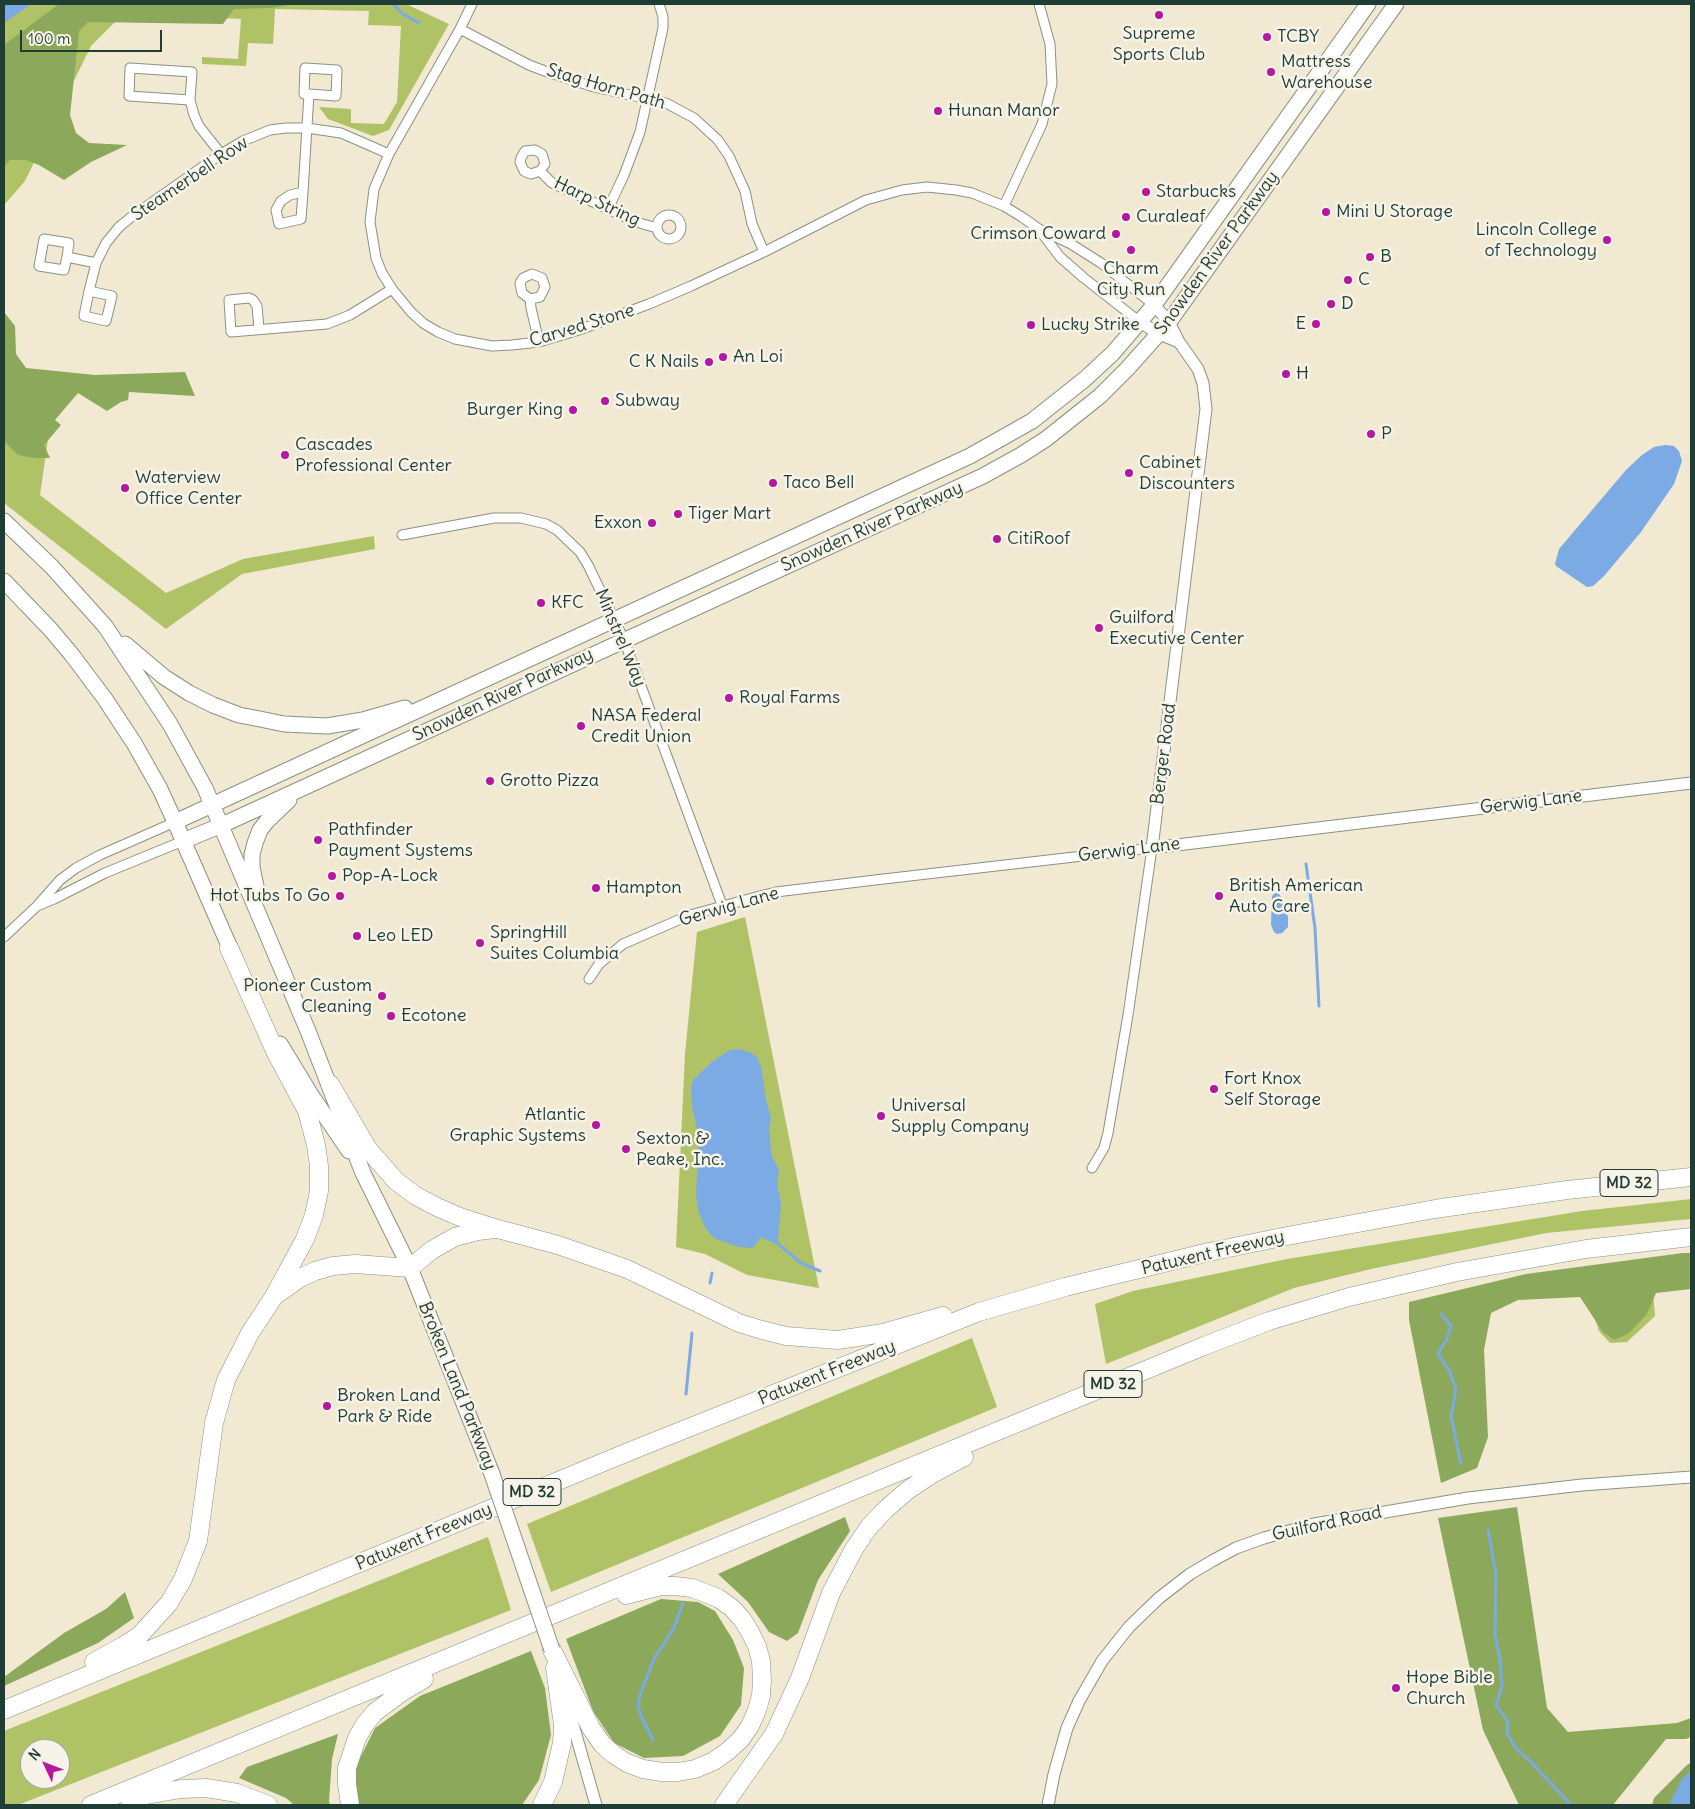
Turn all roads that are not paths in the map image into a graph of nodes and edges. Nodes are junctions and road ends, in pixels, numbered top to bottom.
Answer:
1 (472, 4) edge
2 (658, 4) edge
3 (1039, 4) edge
4 (1368, 4) edge
5 (1396, 4) edge
6 (460, 29) junction
7 (309, 94) junction
8 (648, 98) junction
9 (190, 100) junction
10 (307, 128) junction
11 (220, 154) junction
12 (389, 154) junction
13 (540, 172) dead end
14 (303, 192) dead end
15 (1004, 206) junction
16 (608, 209) junction
17 (657, 228) dead end
18 (1039, 230) junction
19 (764, 252) junction
20 (67, 257) dead end
21 (96, 263) junction
22 (392, 289) junction
23 (89, 291) dead end
24 (530, 299) dead end
25 (1154, 304) junction
26 (1140, 322) junction
27 (1170, 322) junction
28 (259, 329) junction
29 (1159, 334) junction
30 (539, 342) junction
31 (1179, 342) junction
32 (4, 521) edge
33 (402, 535) dead end
34 (4, 581) edge
35 (615, 619) junction
36 (105, 626) junction
37 (624, 640) junction
38 (454, 694) junction
39 (1691, 782) edge
40 (308, 785) junction
41 (212, 803) junction
42 (175, 822) junction
43 (222, 825) junction
44 (183, 841) junction
45 (1152, 848) junction
46 (722, 905) junction
47 (36, 906) junction
48 (267, 931) junction
49 (4, 937) edge
50 (229, 948) junction
51 (589, 979) dead end
52 (330, 1084) junction
53 (1092, 1168) dead end
54 (363, 1173) junction
55 (1691, 1177) edge
56 (498, 1229) junction
57 (1691, 1237) edge
58 (410, 1268) junction
59 (1065, 1287) junction
60 (273, 1298) junction
61 (1110, 1385) junction
62 (1691, 1478) edge
63 (558, 1613) junction
64 (499, 1638) junction
65 (552, 1650) junction
66 (4, 1706) edge
67 (4, 1710) edge
68 (91, 1805) edge
69 (102, 1805) edge
70 (268, 1805) edge
71 (350, 1805) edge
72 (542, 1805) edge
73 (596, 1805) edge
74 (724, 1805) edge
75 (1048, 1805) edge

1 - 6 street, Carved Stone
2 - 8 street
3 - 15 street
4 - 25 main road, Snowden River Parkway
5 - 27 main road, Snowden River Parkway
6 - 8 street, Stag Horn Path
6 - 12 street, Carved Stone
7 - 7 street
7 - 10 street
8 - 16 street
8 - 19 street, Stag Horn Path
9 - 9 street
9 - 11 street
10 - 11 street, Steamerbell Row
10 - 12 street, Steamerbell Row
10 - 14 street
11 - 21 street, Steamerbell Row
12 - 22 street, Carved Stone
13 - 16 street, Harp String
15 - 18 street, Carved Stone
15 - 19 street, Carved Stone
16 - 17 street, Harp String
18 - 25 street, Carved Stone
18 - 26 street, Carved Stone
19 - 30 street, Carved Stone
20 - 21 street
21 - 23 street, Steamerbell Row
22 - 28 street
22 - 30 street, Carved Stone
24 - 30 street
25 - 26 main road, Snowden River Parkway
25 - 27 street, Berger Road
26 - 29 street
26 - 35 main road, Snowden River Parkway
27 - 29 main road, Snowden River Parkway
27 - 31 street, Berger Road
28 - 28 street
29 - 31 street
29 - 37 main road, Snowden River Parkway
31 - 45 street, Berger Road
32 - 36 main road, Broken Land Parkway
33 - 35 street, Minstrel Way
34 - 42 main road, Broken Land Parkway
35 - 37 street, Minstrel Way
35 - 38 main road, Snowden River Parkway
36 - 38 main road
36 - 41 main road, Broken Land Parkway
37 - 40 main road, Snowden River Parkway
37 - 46 street, Minstrel Way
38 - 41 main road, Snowden River Parkway
39 - 45 street, Gerwig Lane
40 - 43 main road, Snowden River Parkway
40 - 48 main road
41 - 42 main road, Snowden River Parkway
41 - 43 main road, Broken Land Parkway
42 - 44 main road, Broken Land Parkway
42 - 47 street
43 - 44 main road, Snowden River Parkway
43 - 48 main road, Broken Land Parkway
44 - 47 street
44 - 50 main road, Broken Land Parkway
45 - 46 street, Gerwig Lane
45 - 53 street, Berger Road
46 - 51 street, Gerwig Lane
47 - 49 street
48 - 52 main road, Broken Land Parkway
50 - 54 main road, Broken Land Parkway
50 - 60 highway
52 - 54 main road, Broken Land Parkway
52 - 56 highway
54 - 58 main road, Broken Land Parkway
55 - 59 highway, Patuxent Freeway / MD 32
56 - 58 highway
56 - 59 highway
57 - 61 highway, MD 32
58 - 60 highway
58 - 65 main road, Broken Land Parkway, bridge
59 - 67 highway, Patuxent Freeway / MD 32
60 - 66 highway
61 - 63 highway, MD 32
61 - 74 highway
62 - 75 street, Guilford Road
63 - 64 highway, MD 32
63 - 65 highway
64 - 68 highway, MD 32
64 - 71 highway
65 - 72 highway
65 - 73 street, Broken Land Parkway
69 - 70 highway

